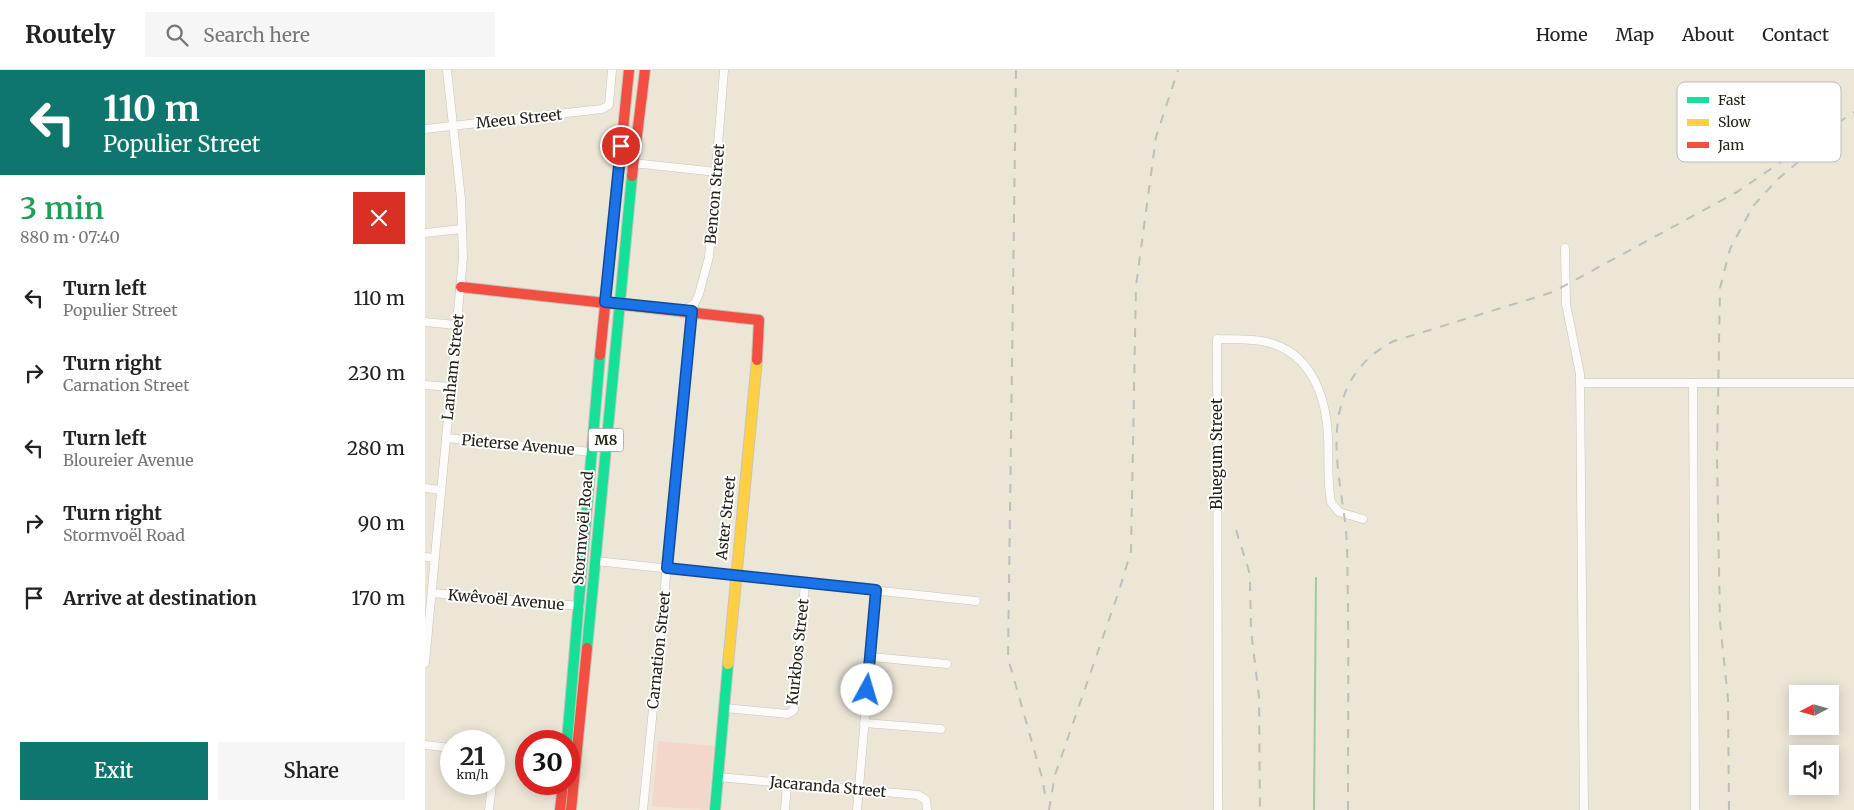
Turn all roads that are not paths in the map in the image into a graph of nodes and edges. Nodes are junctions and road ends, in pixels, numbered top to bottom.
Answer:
1 (447, 70) edge
2 (612, 70) edge
3 (629, 70) edge
4 (645, 70) edge
5 (724, 70) edge
6 (454, 126) junction
7 (425, 129) edge
8 (633, 163) junction
9 (717, 172) junction
10 (462, 229) junction
11 (425, 233) edge
12 (1565, 248) dead end
13 (461, 287) junction
14 (605, 302) junction
15 (620, 304) junction
16 (688, 311) junction
17 (425, 322) edge
18 (456, 325) junction
19 (1854, 382) edge
20 (1580, 383) junction
21 (1693, 383) junction
22 (425, 385) edge
23 (451, 387) junction
24 (445, 438) junction
25 (591, 452) junction
26 (425, 488) edge
27 (441, 490) junction
28 (1363, 518) dead end
29 (425, 557) edge
30 (435, 558) junction
31 (596, 561) junction
32 (667, 568) junction
33 (735, 577) junction
34 (805, 584) junction
35 (876, 590) junction
36 (432, 593) junction
37 (976, 600) dead end
38 (580, 606) junction
39 (427, 623) edge
40 (871, 657) junction
41 (425, 663) edge
42 (947, 664) dead end
43 (725, 708) junction
44 (864, 723) junction
45 (941, 729) dead end
46 (568, 730) edge
47 (425, 745) edge
48 (440, 747) edge
49 (719, 778) junction
50 (787, 784) junction
51 (859, 789) junction
52 (491, 795) edge
53 (562, 795) edge
54 (489, 810) edge
55 (560, 810) edge
56 (571, 810) edge
57 (643, 810) edge
58 (715, 810) edge
59 (785, 810) edge
60 (857, 810) edge
61 (927, 810) edge
62 (1218, 810) edge
63 (1584, 810) edge
64 (1695, 810) edge

1 - 6 street, Lanham Street
2 - 6 street, Meeu Street
3 - 14 main road, Stormvoël Road / M8
4 - 8 main road, Stormvoël Road / M8
5 - 9 street, Bencon Street
6 - 7 street, Meeu Street
6 - 10 street, Lanham Street
8 - 9 street
8 - 15 main road, Stormvoël Road / M8
9 - 16 street, Bencon Street
10 - 11 street
10 - 13 street, Lanham Street
12 - 20 street
13 - 14 main road
13 - 18 street, Lanham Street
14 - 15 main road
14 - 25 main road, Stormvoël Road / M8
15 - 16 main road
15 - 31 main road, Stormvoël Road / M8
16 - 32 street, Carnation Street
16 - 33 main road, Aster Street
17 - 18 street
18 - 23 street, Lanham Street
19 - 21 street
20 - 21 street
20 - 63 street
21 - 64 street
22 - 23 street
23 - 24 street, Lanham Street
24 - 25 street, Pieterse Avenue
24 - 27 street, Lanham Street
25 - 38 main road, Stormvoël Road / M8
26 - 27 street
27 - 30 street, Lanham Street
28 - 62 street, Bluegum Street
29 - 30 street
30 - 36 street, Lanham Street
31 - 32 street
31 - 56 main road, Stormvoël Road / M8
32 - 33 street
32 - 57 street, Carnation Street
33 - 34 street
33 - 43 main road, Aster Street
34 - 35 street
34 - 43 street, Kurkbos Street
35 - 37 street
35 - 40 street
36 - 38 street, Kwêvoël Avenue
36 - 39 street, Lanham Street
38 - 46 main road, Stormvoël Road / M8
39 - 41 street, Lanham Street
40 - 42 street
40 - 44 street
43 - 49 main road, Aster Street
44 - 45 street
44 - 51 street
47 - 48 street
49 - 50 street, Jacaranda Street
49 - 58 main road, Aster Street
50 - 51 street, Jacaranda Street
50 - 59 street
51 - 60 street
51 - 61 street, Jacaranda Street
52 - 54 street
53 - 55 main road

